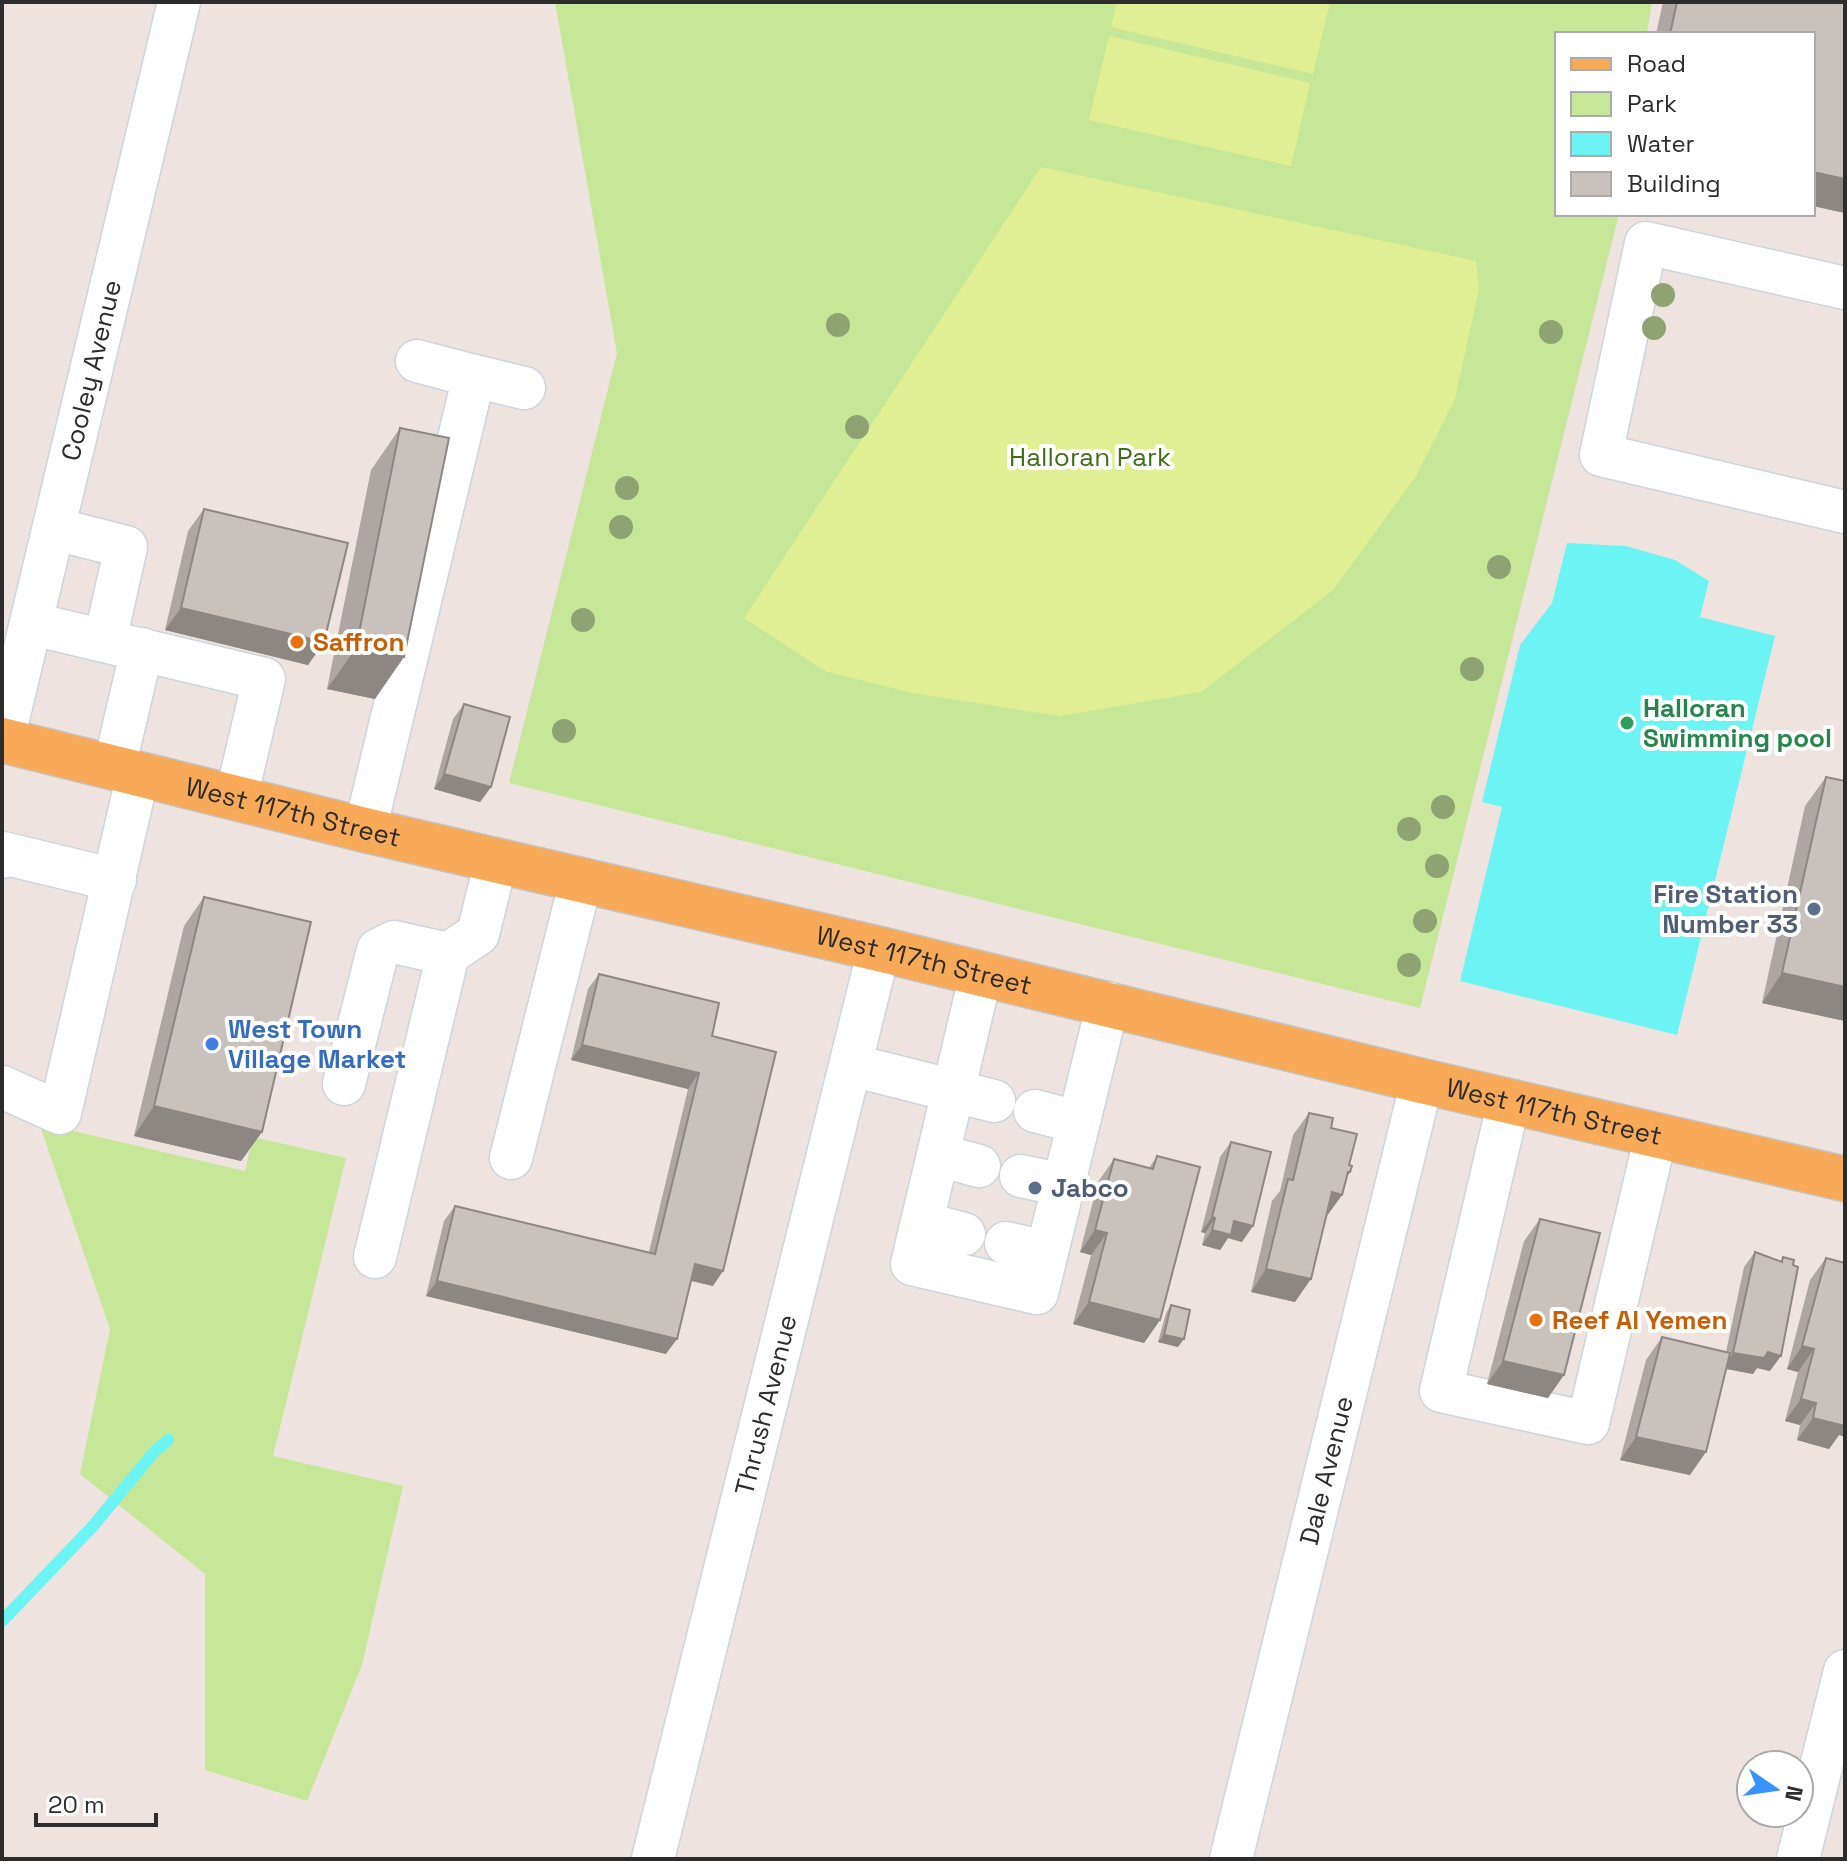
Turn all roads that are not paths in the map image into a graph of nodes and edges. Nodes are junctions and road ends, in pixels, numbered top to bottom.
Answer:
1 (179, 2) edge
2 (1845, 288) edge
3 (417, 361) dead end
4 (474, 376) junction
5 (524, 388) dead end
6 (1845, 512) edge
7 (55, 529) junction
8 (33, 624) junction
9 (123, 645) junction
10 (2, 740) edge
11 (126, 771) junction
12 (236, 798) junction
13 (365, 830) junction
14 (2, 857) edge
15 (496, 861) junction
16 (115, 880) junction
17 (581, 880) junction
18 (879, 949) junction
19 (448, 954) junction
20 (981, 974) junction
21 (1108, 1003) junction
22 (851, 1065) junction
23 (1422, 1081) junction
24 (344, 1084) dead end
25 (2, 1087) edge
26 (953, 1090) junction
27 (994, 1101) dead end
28 (1509, 1101) junction
29 (1035, 1111) dead end
30 (1077, 1122) junction
31 (1656, 1135) junction
32 (938, 1155) junction
33 (511, 1158) dead end
34 (979, 1166) dead end
35 (1021, 1176) dead end
36 (1845, 1179) edge
37 (1063, 1185) junction
38 (922, 1223) junction
39 (964, 1234) dead end
40 (1006, 1243) dead end
41 (1047, 1252) junction
42 (375, 1257) dead end
43 (1845, 1671) edge
44 (653, 1859) edge
45 (1231, 1859) edge
46 (1798, 1859) edge

1 - 7 street, Cooley Avenue
2 - 6 street
3 - 4 street
4 - 5 street
4 - 13 street
7 - 8 street, Cooley Avenue
7 - 9 street
8 - 9 street
8 - 10 street, Cooley Avenue
9 - 11 street
9 - 12 street
10 - 11 main road, West 117th Street
11 - 12 main road, West 117th Street
11 - 16 street
12 - 13 main road, West 117th Street
13 - 15 main road, West 117th Street
14 - 16 street
15 - 17 main road, West 117th Street
15 - 19 street
16 - 25 street
17 - 18 main road, West 117th Street
17 - 33 street
18 - 20 main road, West 117th Street
18 - 22 street, Thrush Avenue
19 - 24 street
19 - 42 street
20 - 21 main road, West 117th Street
20 - 26 street
21 - 23 main road, West 117th Street
21 - 30 street
22 - 26 street
22 - 44 street, Thrush Avenue
23 - 28 main road, West 117th Street
23 - 45 street, Dale Avenue
26 - 27 street
26 - 32 street
28 - 31 main road, West 117th Street
28 - 31 street
29 - 30 street
30 - 37 street
31 - 36 main road, West 117th Street
32 - 34 street
32 - 38 street
35 - 37 street
37 - 41 street
38 - 39 street
38 - 41 street
40 - 41 street
43 - 46 street

